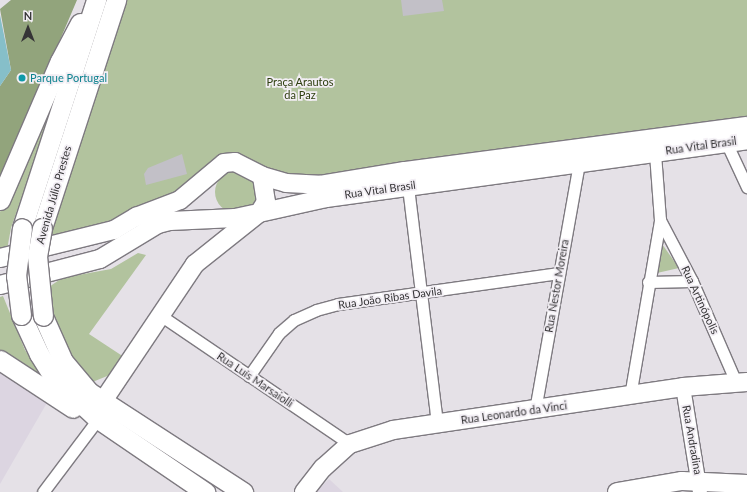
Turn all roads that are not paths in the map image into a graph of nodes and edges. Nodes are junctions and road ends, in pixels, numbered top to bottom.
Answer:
1 (95, 0) edge
2 (116, 0) edge
3 (747, 126) edge
4 (747, 140) edge
5 (726, 142) junction
6 (655, 153) junction
7 (579, 162) junction
8 (262, 176) junction
9 (408, 187) junction
10 (747, 187) edge
11 (0, 200) edge
12 (259, 213) junction
13 (660, 220) junction
14 (0, 258) edge
15 (558, 273) junction
16 (692, 281) junction
17 (648, 282) junction
18 (0, 285) edge
19 (422, 293) junction
20 (160, 315) junction
21 (0, 360) edge
22 (249, 376) junction
23 (742, 382) edge
24 (683, 387) junction
25 (630, 396) junction
26 (103, 401) junction
27 (535, 410) junction
28 (98, 419) junction
29 (437, 424) junction
30 (350, 444) junction
31 (747, 484) edge
32 (700, 486) edge
33 (43, 492) edge
34 (205, 492) edge
35 (243, 492) edge
36 (304, 492) edge
37 (617, 492) edge

1 - 11 highway
1 - 28 highway, Avenida Júlio Prestes, bridge
2 - 26 highway, Avenida Júlio Prestes, bridge
3 - 8 main road, Rua Vital Brasil
4 - 5 main road, Rua Vital Brasil
5 - 6 main road, Rua Vital Brasil
5 - 10 street
6 - 7 main road, Rua Vital Brasil
6 - 13 street
7 - 9 main road, Rua Vital Brasil
7 - 15 street, Rua Nestor Moreira
8 - 12 main road
8 - 14 main road, Rua Vital Brasil
9 - 12 main road, Rua Vital Brasil
9 - 19 street
12 - 18 main road
12 - 20 main road, Rua Vital Brasil
13 - 16 street, Rua Artinópolis
13 - 17 street
15 - 19 street, Rua João Ribas Davila
15 - 27 street, Rua Nestor Moreira
16 - 17 street
16 - 23 street, Rua Artinópolis
17 - 25 street
19 - 22 street, Rua João Ribas Davila
19 - 29 street
20 - 22 street, Rua Luís Marsaiolli
20 - 26 main road, Rua Vital Brasil
21 - 28 highway
22 - 30 street, Rua Luís Marsaiolli
23 - 24 main road, Rua Leonardo da Vinci
24 - 25 main road, Rua Leonardo da Vinci
24 - 32 street, Rua Andradina
25 - 27 main road, Rua Leonardo da Vinci
26 - 35 highway, Avenida Júlio Prestes
27 - 29 main road, Rua Leonardo da Vinci
28 - 33 street
28 - 34 highway, Avenida Júlio Prestes
29 - 30 main road, Rua Leonardo da Vinci
30 - 36 main road, Rua Leonardo da Vinci
31 - 32 main road
32 - 37 main road

